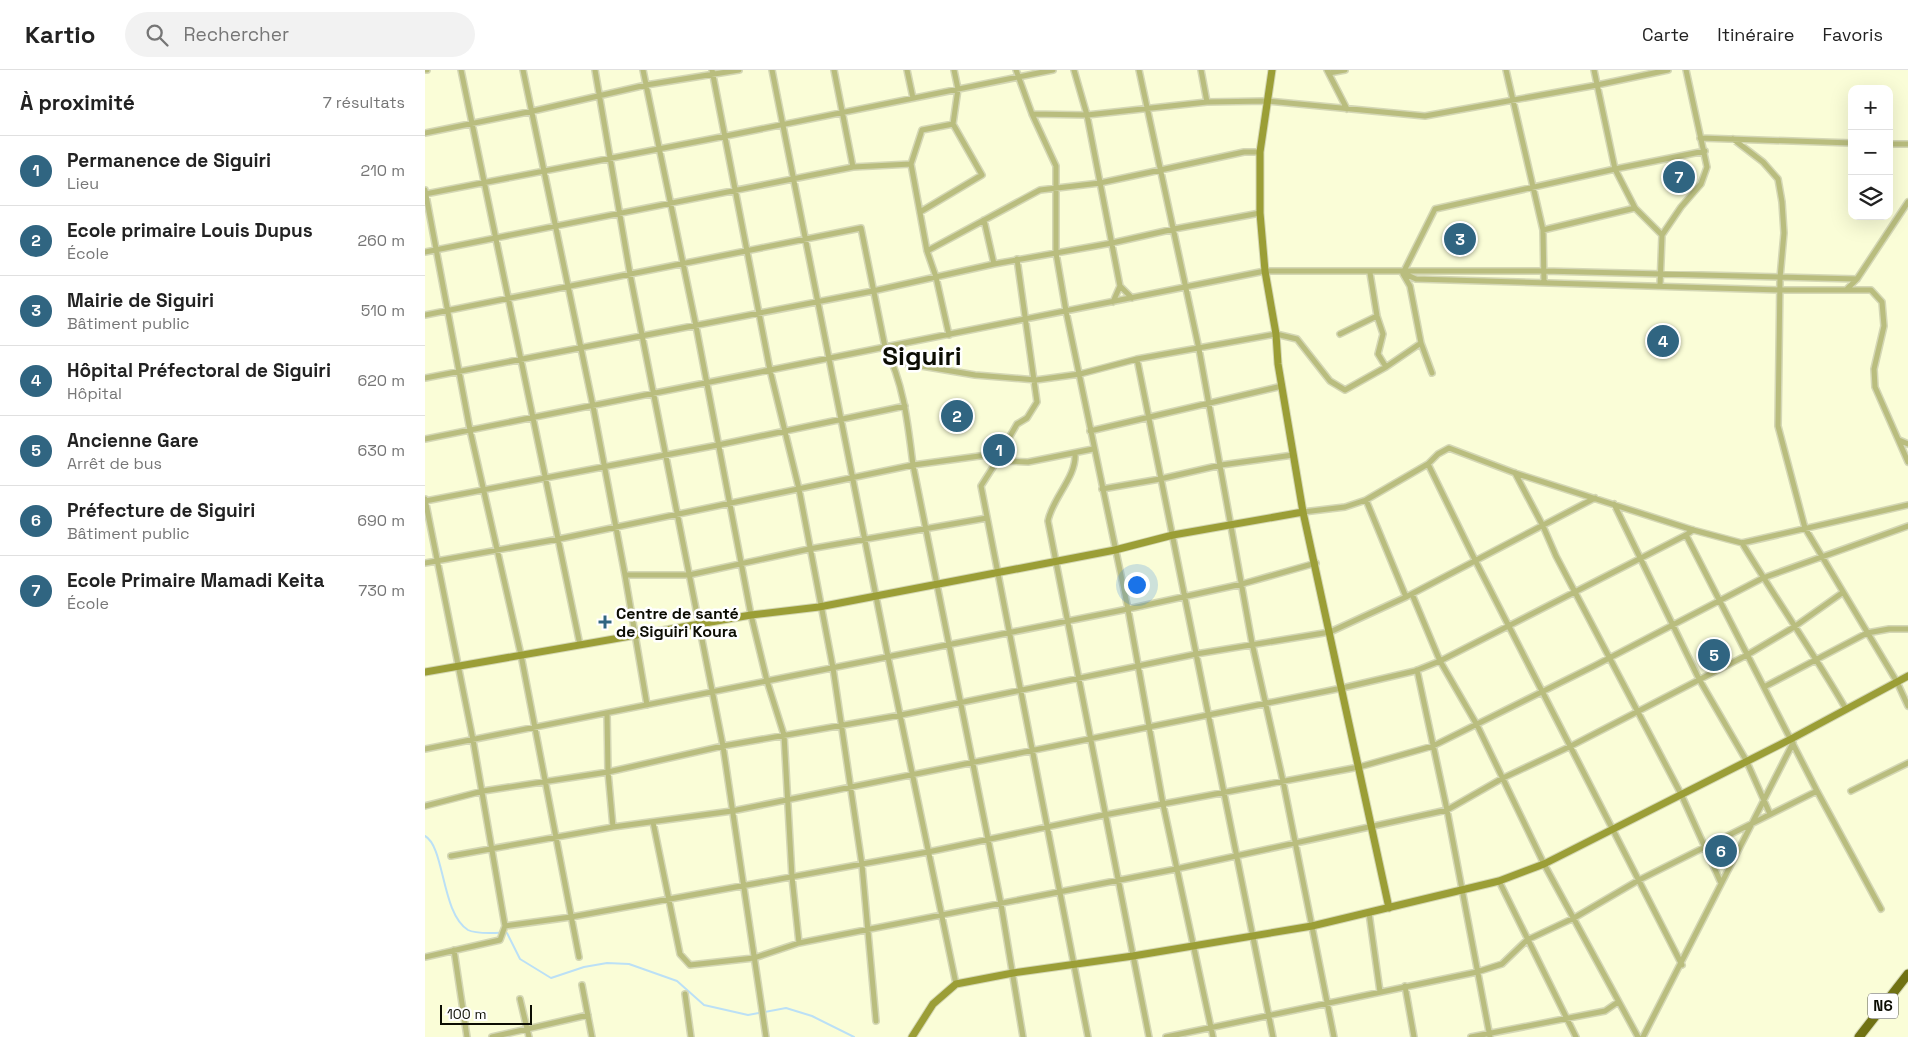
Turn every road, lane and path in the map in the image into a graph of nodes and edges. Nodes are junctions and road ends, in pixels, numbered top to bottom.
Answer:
1 (461, 70) edge
2 (523, 70) edge
3 (595, 70) edge
4 (643, 70) edge
5 (739, 70) edge
6 (772, 70) edge
7 (833, 70) edge
8 (907, 70) edge
9 (954, 70) edge
10 (1016, 70) edge
11 (1053, 70) edge
12 (1074, 70) edge
13 (1139, 70) edge
14 (1201, 70) edge
15 (1273, 70) edge
16 (1345, 70) edge
17 (1506, 70) edge
18 (1594, 70) edge
19 (1668, 70) edge
20 (1687, 70) edge
21 (712, 72) edge
22 (1328, 72) edge
23 (1017, 77) junction
24 (646, 85) junction
25 (1597, 85) junction
26 (958, 89) junction
27 (599, 96) junction
28 (913, 98) junction
29 (1267, 101) junction
30 (1513, 101) junction
31 (1207, 102) junction
32 (1147, 108) junction
33 (1347, 109) junction
34 (533, 111) junction
35 (843, 113) junction
36 (1032, 114) junction
37 (1087, 115) junction
38 (473, 123) junction
39 (953, 124) junction
40 (784, 125) junction
41 (425, 132) edge
42 (725, 136) junction
43 (1700, 138) junction
44 (1733, 139) junction
45 (1848, 143) edge
46 (1893, 144) edge
47 (1908, 144) edge
48 (659, 148) junction
49 (1705, 151) junction
50 (1260, 152) junction
51 (610, 157) junction
52 (911, 164) junction
53 (853, 167) junction
54 (545, 169) junction
55 (1161, 169) junction
56 (1615, 169) junction
57 (795, 178) junction
58 (485, 181) junction
59 (1100, 183) junction
60 (1532, 187) junction
61 (1057, 189) junction
62 (735, 190) junction
63 (425, 192) edge
64 (1908, 202) edge
65 (671, 203) junction
66 (1635, 208) junction
67 (920, 212) junction
68 (619, 213) junction
69 (1260, 213) junction
70 (984, 220) junction
71 (557, 226) junction
72 (1174, 229) junction
73 (1543, 230) junction
74 (1662, 234) junction
75 (495, 238) junction
76 (805, 240) junction
77 (1112, 243) junction
78 (437, 250) junction
79 (927, 250) junction
80 (746, 251) junction
81 (425, 252) edge
82 (1056, 253) junction
83 (1017, 259) junction
84 (683, 264) junction
85 (994, 264) junction
86 (1544, 271) junction
87 (1265, 272) junction
88 (1370, 273) junction
89 (1403, 273) junction
90 (630, 274) junction
91 (1661, 274) junction
92 (936, 277) junction
93 (1779, 278) junction
94 (1857, 279) junction
95 (1544, 283) junction
96 (569, 286) junction
97 (1120, 286) junction
98 (1661, 286) junction
99 (1186, 287) junction
100 (1847, 289) junction
101 (1780, 290) junction
102 (873, 291) junction
103 (508, 298) junction
104 (1132, 298) junction
105 (819, 302) junction
106 (1113, 302) junction
107 (448, 310) junction
108 (1066, 311) junction
109 (759, 312) junction
110 (425, 315) edge
111 (1377, 316) junction
112 (1026, 319) junction
113 (696, 326) junction
114 (949, 334) junction
115 (1276, 334) junction
116 (1340, 334) dead end
117 (642, 335) junction
118 (1421, 343) junction
119 (581, 347) junction
120 (885, 347) junction
121 (1199, 349) junction
122 (828, 359) junction
123 (1137, 359) junction
124 (520, 361) junction
125 (892, 361) junction
126 (1386, 367) junction
127 (770, 370) junction
128 (459, 371) junction
129 (1433, 373) dead end
130 (1080, 374) junction
131 (425, 378) edge
132 (1035, 380) junction
133 (707, 383) junction
134 (1282, 386) junction
135 (653, 394) junction
136 (1210, 404) junction
137 (593, 406) junction
138 (905, 406) junction
139 (532, 418) junction
140 (1148, 419) junction
141 (841, 420) junction
142 (471, 430) junction
143 (1090, 430) junction
144 (785, 431) junction
145 (425, 439) edge
146 (1899, 440) junction
147 (1006, 443) junction
148 (1908, 444) edge
149 (719, 445) junction
150 (1093, 449) junction
151 (1075, 453) junction
152 (665, 455) junction
153 (987, 455) junction
154 (1293, 455) junction
155 (1007, 461) junction
156 (1908, 462) edge
157 (995, 464) junction
158 (1428, 464) junction
159 (1221, 465) junction
160 (605, 466) junction
161 (913, 466) junction
162 (1515, 473) junction
163 (545, 478) junction
164 (854, 478) junction
165 (1160, 479) junction
166 (1102, 489) junction
167 (484, 490) junction
168 (799, 490) junction
169 (1595, 498) junction
170 (425, 500) edge
171 (1366, 500) junction
172 (729, 503) junction
173 (1614, 504) junction
174 (1908, 505) edge
175 (1303, 512) junction
176 (676, 513) junction
177 (987, 518) junction
178 (1231, 524) junction
179 (616, 526) junction
180 (1543, 526) junction
181 (1908, 526) edge
182 (926, 528) junction
183 (1805, 528) junction
184 (1693, 530) junction
185 (1173, 535) junction
186 (1686, 535) junction
187 (559, 539) junction
188 (865, 539) junction
189 (1742, 543) junction
190 (809, 549) junction
191 (497, 550) junction
192 (1115, 550) junction
193 (1823, 555) junction
194 (1640, 558) junction
195 (436, 560) junction
196 (1475, 560) junction
197 (1055, 561) junction
198 (425, 563) edge
199 (740, 563) junction
200 (1315, 563) junction
201 (997, 572) junction
202 (625, 575) junction
203 (689, 575) junction
204 (1763, 578) junction
205 (936, 583) junction
206 (1241, 584) junction
207 (1574, 592) junction
208 (1842, 593) junction
209 (1412, 594) junction
210 (876, 597) junction
211 (1185, 597) junction
212 (1406, 597) junction
213 (1720, 600) junction
214 (819, 607) junction
215 (1127, 609) junction
216 (751, 615) junction
217 (1067, 621) junction
218 (698, 624) junction
219 (1672, 624) junction
220 (1508, 626) junction
221 (1794, 627) junction
222 (1908, 629) edge
223 (1009, 631) junction
224 (1330, 632) junction
225 (1867, 634) junction
226 (636, 635) junction
227 (1252, 643) junction
228 (580, 645) junction
229 (949, 645) junction
230 (1196, 654) junction
231 (521, 655) junction
232 (1747, 655) junction
233 (888, 657) junction
234 (1609, 658) junction
235 (1441, 661) junction
236 (1818, 661) junction
237 (457, 666) junction
238 (1138, 666) junction
239 (833, 668) junction
240 (1417, 670) junction
241 (425, 672) edge
242 (1908, 676) edge
243 (1079, 678) junction
244 (1699, 679) junction
245 (767, 681) junction
246 (1897, 682) junction
247 (1764, 687) junction
248 (1342, 688) junction
249 (1021, 689) junction
250 (711, 692) junction
251 (1542, 692) junction
252 (961, 702) junction
253 (1266, 702) junction
254 (647, 705) junction
255 (1908, 706) edge
256 (1846, 709) junction
257 (1637, 711) junction
258 (607, 713) junction
259 (1208, 714) junction
260 (901, 715) junction
261 (1477, 724) junction
262 (841, 726) junction
263 (1149, 726) junction
264 (535, 728) junction
265 (784, 735) junction
266 (1089, 738) junction
267 (473, 740) junction
268 (1792, 741) junction
269 (723, 746) junction
270 (1433, 746) junction
271 (1571, 746) junction
272 (425, 749) edge
273 (1033, 750) junction
274 (1746, 760) junction
275 (973, 762) junction
276 (1908, 763) edge
277 (1359, 767) junction
278 (608, 772) junction
279 (913, 774) junction
280 (1503, 778) junction
281 (545, 781) junction
282 (1283, 781) junction
283 (851, 788) junction
284 (483, 791) junction
285 (1224, 791) junction
286 (1817, 791) junction
287 (1851, 791) dead end
288 (1681, 794) junction
289 (1764, 798) junction
290 (788, 800) junction
291 (1163, 804) junction
292 (425, 806) edge
293 (1447, 810) junction
294 (732, 811) junction
295 (1770, 814) junction
296 (1104, 815) junction
297 (653, 822) junction
298 (1752, 823) junction
299 (613, 827) junction
300 (1046, 828) junction
301 (1372, 828) junction
302 (1612, 830) junction
303 (556, 837) junction
304 (989, 839) junction
305 (1295, 845) junction
306 (1705, 847) junction
307 (493, 848) junction
308 (928, 852) junction
309 (451, 856) dead end
310 (1236, 857) junction
311 (1544, 864) junction
312 (861, 865) junction
313 (1176, 869) junction
314 (791, 877) junction
315 (1117, 880) junction
316 (1639, 880) junction
317 (1499, 881) junction
318 (1721, 883) junction
319 (743, 886) junction
320 (1461, 891) junction
321 (1059, 893) junction
322 (668, 899) junction
323 (1001, 904) junction
324 (1389, 908) junction
325 (1881, 909) dead end
326 (1369, 913) junction
327 (941, 915) junction
328 (571, 917) junction
329 (1575, 918) junction
330 (1312, 926) junction
331 (504, 927) junction
332 (867, 928) junction
333 (1252, 936) junction
334 (1527, 940) junction
335 (799, 942) junction
336 (1192, 946) junction
337 (453, 950) junction
338 (1133, 956) junction
339 (425, 957) edge
340 (579, 957) dead end
341 (753, 958) junction
342 (1073, 965) junction
343 (1682, 965) junction
344 (1477, 972) junction
345 (1013, 973) junction
346 (1908, 974) edge
347 (956, 984) junction
348 (582, 985) dead end
349 (1405, 986) junction
350 (1381, 992) junction
351 (685, 994) dead end
352 (520, 999) dead end
353 (1618, 1002) junction
354 (1327, 1003) junction
355 (1269, 1014) junction
356 (588, 1015) junction
357 (1568, 1017) junction
358 (876, 1021) dead end
359 (1211, 1026) junction
360 (527, 1028) junction
361 (1490, 1035) edge
362 (467, 1037) edge
363 (492, 1037) edge
364 (529, 1037) edge
365 (592, 1037) edge
366 (691, 1037) edge
367 (766, 1037) edge
368 (913, 1037) edge
369 (1023, 1037) edge
370 (1088, 1037) edge
371 (1149, 1037) edge
372 (1166, 1037) edge
373 (1213, 1037) edge
374 (1273, 1037) edge
375 (1334, 1037) edge
376 (1414, 1037) edge
377 (1471, 1037) edge
378 (1576, 1037) edge
379 (1638, 1037) edge
380 (1643, 1037) edge
381 (1859, 1037) edge

1 - 38 street
2 - 34 street
3 - 27 street
4 - 24 street
5 - 21 street
6 - 40 street
7 - 35 street
8 - 28 street
9 - 26 street
10 - 23 street
11 - 23 street
12 - 37 street
13 - 32 street
14 - 31 street
15 - 29 street
16 - 22 street
17 - 30 street
18 - 25 street
19 - 25 street
20 - 43 street
21 - 24 street
21 - 42 street
22 - 33 street
23 - 26 street
23 - 36 street
24 - 27 street
24 - 48 street
25 - 30 street
25 - 56 street
26 - 28 street
26 - 39 street
27 - 34 street
27 - 51 street
28 - 35 street
29 - 31 street
29 - 33 street
29 - 50 street
30 - 33 street
30 - 60 street
31 - 32 street
32 - 37 street
32 - 55 street
34 - 38 street
34 - 54 street
35 - 40 street
35 - 53 street
36 - 37 street
36 - 61 street
37 - 59 street
38 - 41 street
38 - 58 street
39 - 52 street
39 - 67 street
40 - 42 street
40 - 57 street
42 - 48 street
42 - 62 street
43 - 44 street
43 - 49 street
44 - 45 street
44 - 93 street
46 - 47 street
48 - 51 street
48 - 65 street
49 - 56 street
49 - 74 street
50 - 55 street
50 - 69 street
51 - 54 street
51 - 68 street
52 - 53 street
52 - 67 street
53 - 57 street
54 - 58 street
54 - 71 street
55 - 59 street
55 - 72 street
56 - 60 street
56 - 66 street
57 - 62 street
57 - 76 street
58 - 63 street
58 - 75 street
59 - 61 street
59 - 77 street
60 - 73 street
60 - 89 street
61 - 70 street
61 - 82 street
62 - 65 street
62 - 80 street
63 - 78 street
64 - 94 street
65 - 68 street
65 - 84 street
66 - 73 street
66 - 74 street
67 - 79 street
68 - 71 street
68 - 90 street
69 - 72 street
69 - 87 street
70 - 79 street
70 - 85 street
71 - 75 street
71 - 96 street
72 - 77 street
72 - 99 street
73 - 86 street
74 - 91 street
75 - 78 street
75 - 103 street
76 - 80 street
76 - 102 street
76 - 105 street
77 - 82 street
77 - 97 street
78 - 81 street
78 - 107 street
79 - 92 street
80 - 84 street
80 - 109 street
82 - 83 street
82 - 108 street
83 - 85 street
83 - 112 street
84 - 90 street
84 - 113 street
85 - 92 street
86 - 89 street
86 - 91 street
86 - 95 street
87 - 88 street
87 - 99 street
87 - 115 street
88 - 89 street
88 - 111 street
89 - 95 street
89 - 118 street
90 - 96 street
90 - 117 street
91 - 93 street
91 - 98 street
92 - 102 street
92 - 114 street
93 - 94 street
93 - 101 street
94 - 100 street
95 - 98 street
96 - 103 street
96 - 119 street
97 - 104 street
97 - 106 street
98 - 101 street
99 - 104 street
99 - 121 street
100 - 101 street
100 - 146 street
101 - 183 street
102 - 105 street
102 - 120 street
103 - 107 street
103 - 124 street
104 - 106 street
105 - 109 street
105 - 122 street
106 - 108 street
107 - 110 street
107 - 128 street
108 - 112 street
108 - 130 street
109 - 113 street
109 - 127 street
111 - 116 street
111 - 126 street
112 - 114 street
112 - 132 street
113 - 117 street
113 - 133 street
114 - 120 street
115 - 121 street
115 - 126 street
115 - 134 street
117 - 119 street
117 - 135 street
118 - 126 street
118 - 129 street
119 - 124 street
119 - 137 street
120 - 122 street
120 - 125 street
121 - 123 street
121 - 136 street
122 - 127 street
122 - 141 street
123 - 130 street
123 - 140 street
124 - 128 street
124 - 139 street
125 - 132 street
125 - 138 street
127 - 133 street
127 - 144 street
128 - 131 street
128 - 142 street
130 - 132 street
130 - 143 street
132 - 147 street
133 - 135 street
133 - 149 street
134 - 136 street
134 - 154 street
135 - 137 street
135 - 152 street
136 - 140 street
136 - 159 street
137 - 139 street
137 - 160 street
138 - 141 street
138 - 161 street
139 - 142 street
139 - 163 street
140 - 143 street
140 - 165 street
141 - 144 street
141 - 164 street
142 - 145 street
142 - 167 street
143 - 150 street
144 - 149 street
144 - 168 street
146 - 148 street
146 - 156 street
147 - 153 street
147 - 155 street
149 - 152 street
149 - 172 street
150 - 151 street
150 - 166 street
151 - 155 street
151 - 197 street
152 - 160 street
152 - 176 street
153 - 157 street
153 - 161 street
154 - 159 street
154 - 175 street
155 - 157 street
157 - 177 street
158 - 162 street
158 - 171 street
158 - 196 street
159 - 165 street
159 - 178 street
160 - 163 street
160 - 179 street
161 - 164 street
161 - 182 street
162 - 169 street
162 - 180 street
163 - 167 street
163 - 187 street
164 - 168 street
164 - 188 street
165 - 166 street
165 - 185 street
166 - 192 street
167 - 170 street
167 - 191 street
168 - 172 street
168 - 190 street
169 - 173 street
169 - 180 street
170 - 195 street
171 - 175 street
171 - 212 street
172 - 176 street
172 - 199 street
173 - 184 street
173 - 194 street
174 - 183 street
175 - 178 street
175 - 200 street
176 - 179 street
176 - 203 street
177 - 182 street
177 - 201 street
178 - 185 street
178 - 206 street
179 - 187 street
179 - 202 street
180 - 196 street
180 - 207 street
181 - 193 street
182 - 188 street
182 - 205 street
183 - 189 street
183 - 193 street
184 - 186 street
184 - 189 street
185 - 192 street
185 - 211 street
186 - 194 street
186 - 213 street
187 - 191 street
187 - 228 street
188 - 190 street
188 - 210 street
189 - 204 street
190 - 199 street
190 - 214 street
191 - 195 street
191 - 231 street
192 - 197 street
192 - 215 street
193 - 204 street
193 - 208 street
194 - 207 street
194 - 219 street
195 - 198 street
195 - 237 street
196 - 209 street
196 - 220 street
197 - 201 street
197 - 217 street
199 - 203 street
199 - 216 street
200 - 206 street
200 - 224 street
201 - 205 street
201 - 223 street
202 - 203 street
202 - 226 street
203 - 218 street
204 - 213 street
204 - 221 street
205 - 210 street
205 - 229 street
206 - 211 street
206 - 227 street
207 - 220 street
207 - 234 street
208 - 221 street
208 - 225 street
209 - 212 street
209 - 235 street
210 - 214 street
210 - 233 street
211 - 215 street
211 - 230 street
212 - 224 street
213 - 219 street
213 - 232 street
214 - 216 street
214 - 239 street
215 - 217 street
215 - 238 street
216 - 218 street
216 - 245 street
217 - 223 street
217 - 243 street
218 - 226 street
218 - 250 street
219 - 234 street
219 - 244 street
220 - 235 street
220 - 251 street
221 - 232 street
221 - 236 street
222 - 225 street
223 - 229 street
223 - 249 street
224 - 227 street
224 - 248 street
225 - 236 street
225 - 246 street
226 - 228 street
226 - 254 street
227 - 230 street
227 - 253 street
228 - 231 street
229 - 233 street
229 - 252 street
230 - 238 street
230 - 259 street
231 - 237 street
231 - 264 street
232 - 244 street
232 - 247 street
233 - 239 street
233 - 260 street
234 - 251 street
234 - 257 street
235 - 240 street
235 - 261 street
236 - 247 street
236 - 256 street
237 - 241 street
237 - 267 street
238 - 243 street
238 - 263 street
239 - 245 street
239 - 262 street
240 - 248 street
240 - 270 street
242 - 246 street
243 - 249 street
243 - 266 street
244 - 257 street
244 - 274 street
245 - 250 street
245 - 265 street
246 - 255 street
246 - 256 street
247 - 268 street
248 - 253 street
248 - 277 street
249 - 252 street
249 - 273 street
250 - 254 street
250 - 269 street
251 - 261 street
251 - 271 street
252 - 260 street
252 - 275 street
253 - 259 street
253 - 282 street
254 - 258 street
256 - 268 street
257 - 271 street
257 - 288 street
258 - 264 street
258 - 278 street
259 - 263 street
259 - 285 street
260 - 262 street
260 - 279 street
261 - 270 street
261 - 280 street
262 - 265 street
262 - 283 street
263 - 266 street
263 - 291 street
264 - 267 street
264 - 281 street
265 - 269 street
265 - 290 street
266 - 273 street
266 - 296 street
267 - 272 street
267 - 284 street
268 - 274 street
268 - 286 street
268 - 289 street
269 - 278 street
269 - 294 street
270 - 277 street
270 - 293 street
271 - 280 street
271 - 302 street
273 - 275 street
273 - 300 street
274 - 288 street
274 - 289 street
275 - 279 street
275 - 304 street
276 - 287 street
277 - 282 street
277 - 301 street
278 - 281 street
278 - 299 street
279 - 283 street
279 - 308 street
280 - 293 street
280 - 311 street
281 - 284 street
281 - 303 street
282 - 285 street
282 - 305 street
283 - 290 street
283 - 312 street
284 - 292 street
284 - 307 street
285 - 291 street
285 - 310 street
286 - 295 street
286 - 325 street
288 - 302 street
288 - 306 street
289 - 295 street
289 - 298 street
290 - 294 street
290 - 314 street
291 - 296 street
291 - 313 street
293 - 301 street
293 - 320 street
294 - 297 street
294 - 319 street
295 - 298 street
296 - 300 street
296 - 315 street
297 - 299 street
297 - 322 street
298 - 306 street
298 - 318 street
299 - 303 street
300 - 304 street
300 - 321 street
301 - 305 street
301 - 324 street
302 - 311 street
302 - 316 street
303 - 307 street
303 - 328 street
304 - 308 street
304 - 323 street
305 - 310 street
305 - 330 street
306 - 316 street
306 - 318 street
307 - 309 street
307 - 331 street
308 - 312 street
308 - 327 street
310 - 313 street
310 - 333 street
311 - 317 street
311 - 329 street
312 - 314 street
312 - 332 street
313 - 315 street
313 - 336 street
314 - 319 street
314 - 335 street
315 - 321 street
315 - 338 street
316 - 329 street
316 - 343 street
317 - 320 street
317 - 334 street
318 - 343 street
319 - 322 street
319 - 341 street
320 - 324 street
320 - 344 street
321 - 323 street
321 - 342 street
322 - 328 street
322 - 341 street
323 - 327 street
323 - 345 street
324 - 326 street
326 - 330 street
326 - 350 street
327 - 332 street
327 - 347 street
328 - 331 street
328 - 340 street
329 - 334 street
329 - 353 street
330 - 333 street
330 - 354 street
331 - 337 street
332 - 335 street
332 - 358 street
333 - 336 street
333 - 355 street
334 - 344 street
334 - 357 street
335 - 341 street
336 - 338 street
336 - 359 street
337 - 339 street
337 - 362 street
338 - 342 street
338 - 371 street
341 - 367 street
342 - 345 street
342 - 370 street
343 - 380 street
344 - 349 street
344 - 361 street
345 - 347 street
345 - 369 street
346 - 381 highway, N6
347 - 368 street
348 - 356 street
349 - 350 street
349 - 376 street
350 - 354 street
351 - 366 street
352 - 360 street
353 - 357 street
353 - 379 street
354 - 355 street
354 - 375 street
355 - 359 street
355 - 374 street
356 - 360 street
356 - 365 street
357 - 361 street
357 - 378 street
359 - 372 street
359 - 373 street
360 - 363 street
360 - 364 street
361 - 377 street

